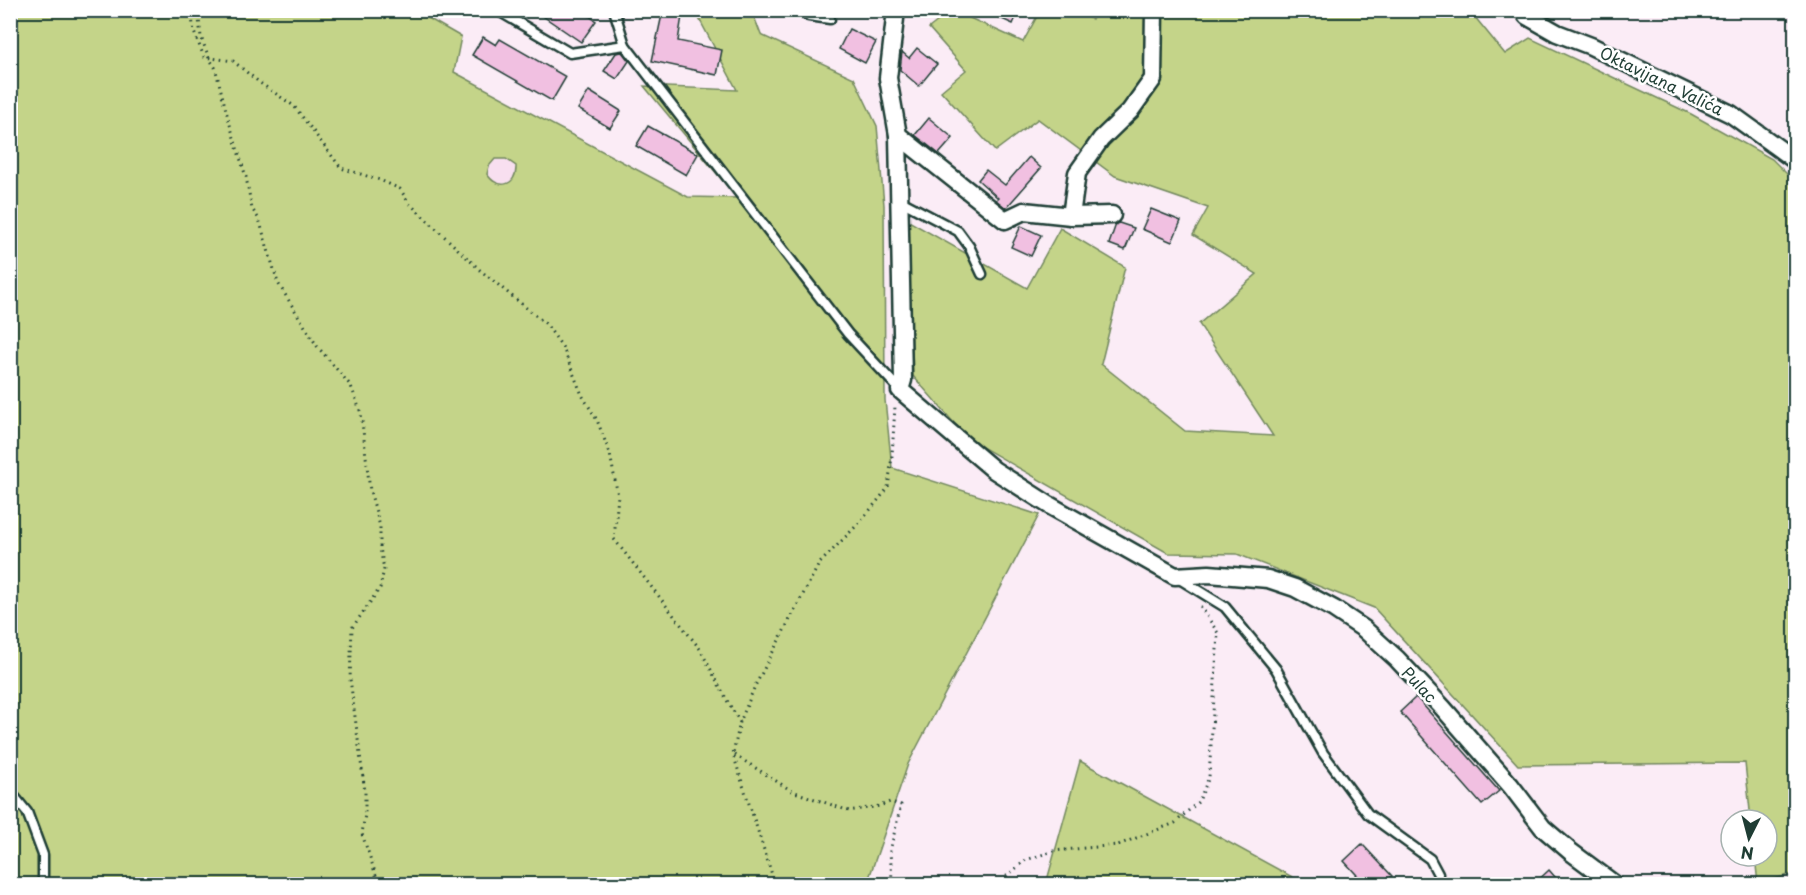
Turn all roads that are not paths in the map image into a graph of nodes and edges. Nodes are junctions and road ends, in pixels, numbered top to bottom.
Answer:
1 (497, 10) edge
2 (614, 10) edge
3 (800, 10) edge
4 (896, 10) edge
5 (1154, 10) edge
6 (1523, 10) edge
7 (830, 19) dead end
8 (625, 45) junction
9 (898, 135) junction
10 (1796, 161) edge
11 (899, 200) junction
12 (1112, 215) dead end
13 (1071, 216) junction
14 (982, 274) dead end
15 (900, 390) junction
16 (1175, 576) junction
17 (10, 791) edge
18 (1438, 874) dead end
19 (44, 885) edge
20 (1614, 885) edge

1 - 8 lane
2 - 8 lane
3 - 7 lane
4 - 9 street
5 - 13 street
6 - 10 street, Oktavijana Valića
8 - 15 lane
9 - 11 street
9 - 13 street
11 - 14 lane
11 - 15 street
12 - 13 street
15 - 16 street
16 - 18 lane
16 - 20 street, Pulac
17 - 19 lane

